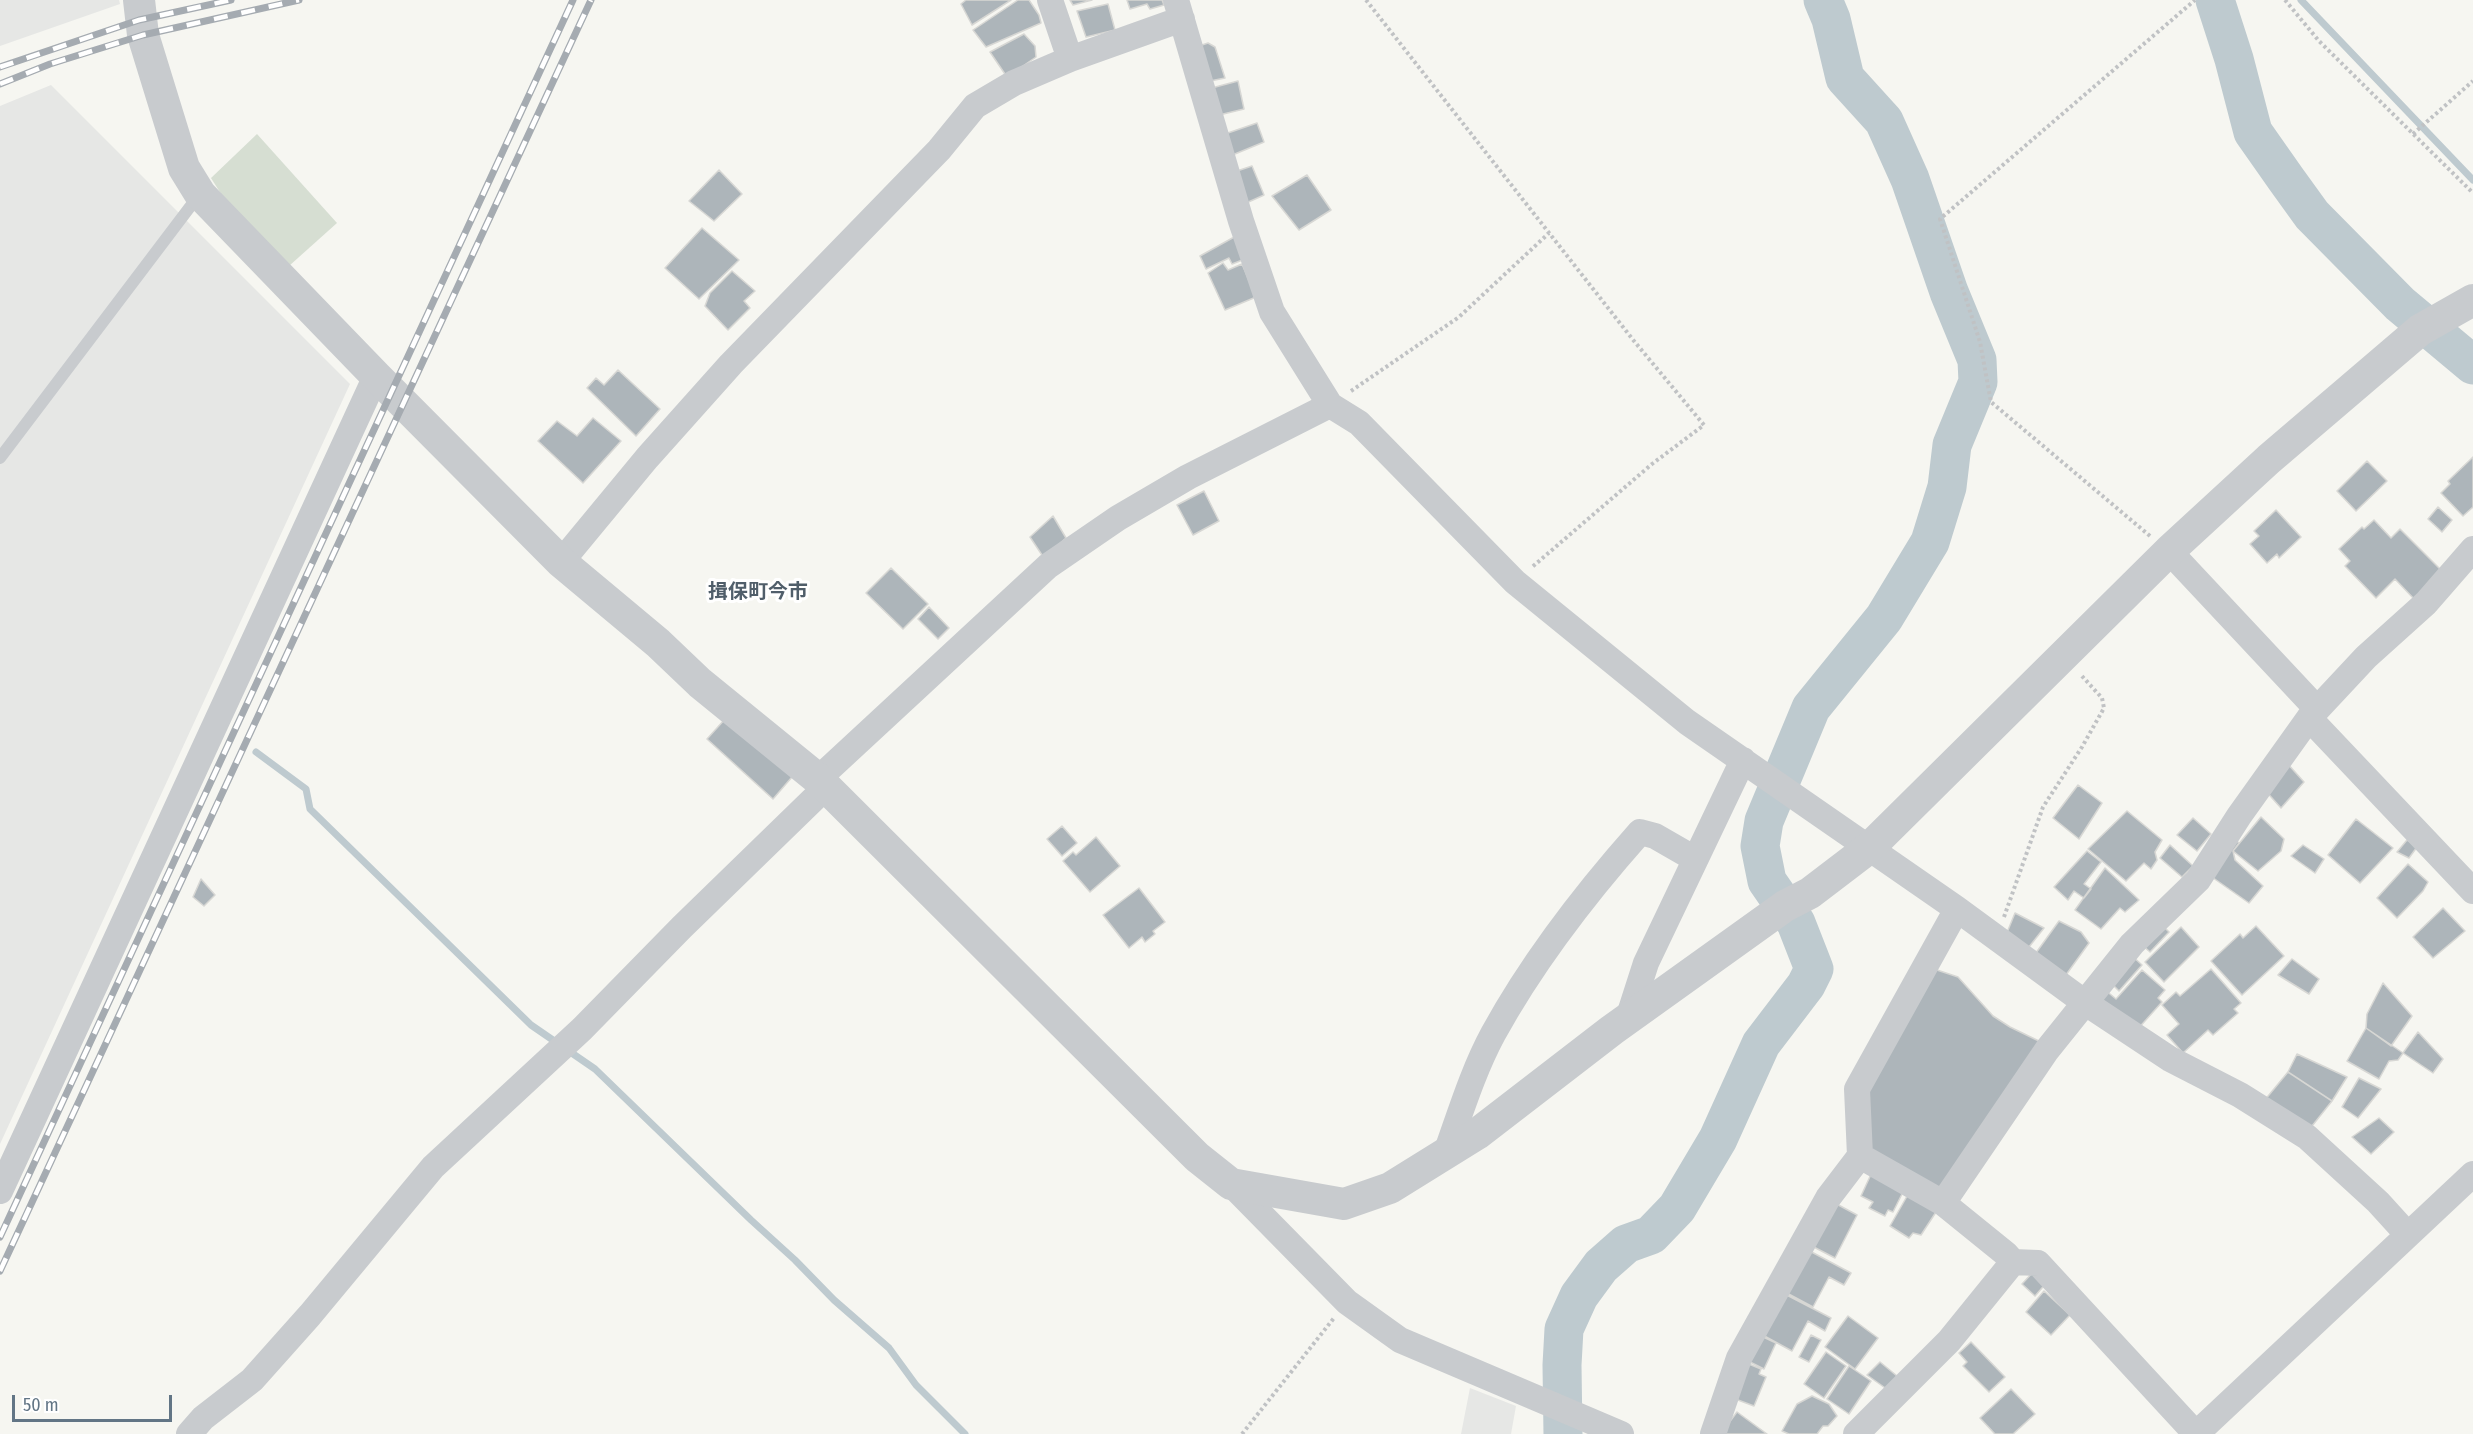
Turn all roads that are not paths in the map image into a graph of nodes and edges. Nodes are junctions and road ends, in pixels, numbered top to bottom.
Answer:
1 (139, 0) edge
2 (1050, 0) edge
3 (1179, 10) edge
4 (1070, 59) junction
5 (200, 194) junction
6 (2473, 300) edge
7 (376, 376) junction
8 (1330, 405) junction
9 (0, 458) edge
10 (2473, 549) edge
11 (2169, 551) junction
12 (561, 562) junction
13 (2313, 713) junction
14 (1743, 760) junction
15 (822, 783) junction
16 (1869, 848) junction
17 (1695, 859) junction
18 (2473, 891) edge
19 (1957, 909) junction
20 (2084, 1002) junction
21 (1628, 1019) junction
22 (1446, 1153) junction
23 (1860, 1156) junction
24 (2473, 1174) edge
25 (1231, 1184) junction
26 (0, 1191) edge
27 (1943, 1203) junction
28 (2408, 1235) junction
29 (2013, 1262) junction
30 (189, 1434) edge
31 (1621, 1434) edge
32 (1713, 1434) edge
33 (1856, 1434) edge
34 (2196, 1434) edge

1 - 5 street
2 - 4 street
3 - 4 street
3 - 8 street
4 - 12 street
5 - 7 street
5 - 9 lane
6 - 11 street
7 - 12 street
7 - 26 street
8 - 14 street
8 - 15 street
10 - 13 street
11 - 13 street
11 - 16 street
12 - 15 street
13 - 18 street
13 - 20 street
14 - 16 street
14 - 17 street
15 - 25 street
15 - 30 street
16 - 19 street
16 - 21 street
17 - 21 street
17 - 22 street
19 - 20 street
19 - 23 street
20 - 27 street
20 - 28 street
21 - 22 street
22 - 25 street
23 - 27 street
23 - 32 street
24 - 28 street
25 - 31 street
27 - 29 street
28 - 34 street
29 - 33 street
29 - 34 street

